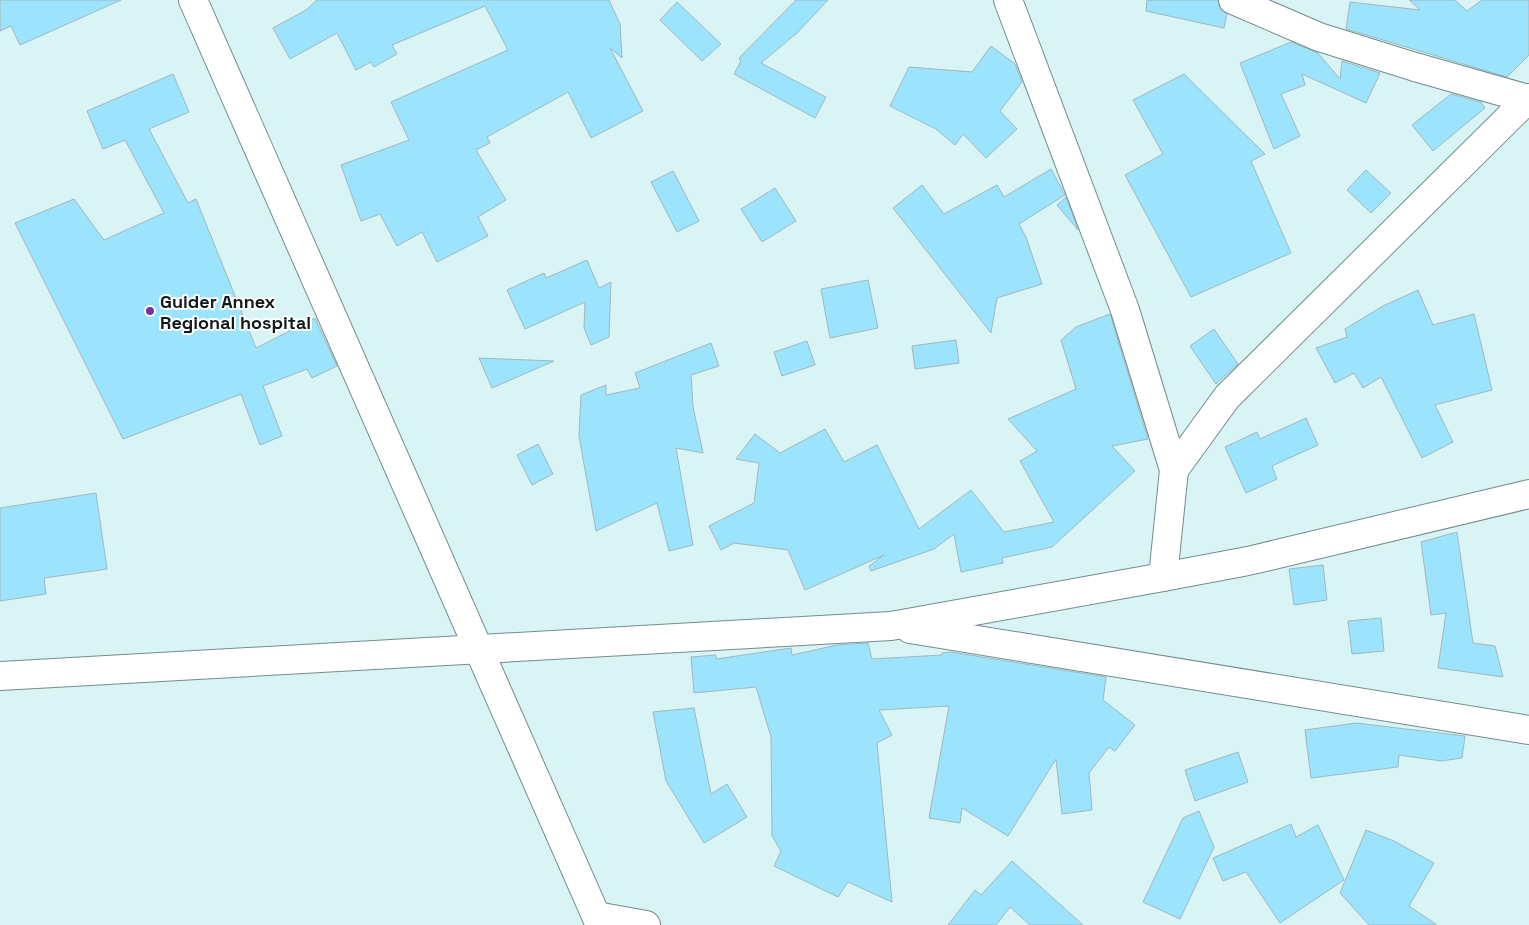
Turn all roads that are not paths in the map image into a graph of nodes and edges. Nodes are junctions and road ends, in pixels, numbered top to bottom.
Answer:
1 (193, 0) edge
2 (1008, 0) edge
3 (1233, 0) edge
4 (1529, 99) edge
5 (1174, 470) junction
6 (1529, 494) edge
7 (1163, 577) junction
8 (891, 626) junction
9 (479, 648) junction
10 (0, 676) edge
11 (1529, 730) edge
12 (598, 920) edge
13 (646, 925) edge

1 - 9 street
2 - 5 street
3 - 4 street
4 - 5 street
5 - 7 street
6 - 7 street
7 - 8 street
8 - 9 street
8 - 11 street
9 - 10 street
9 - 12 street
12 - 13 street

